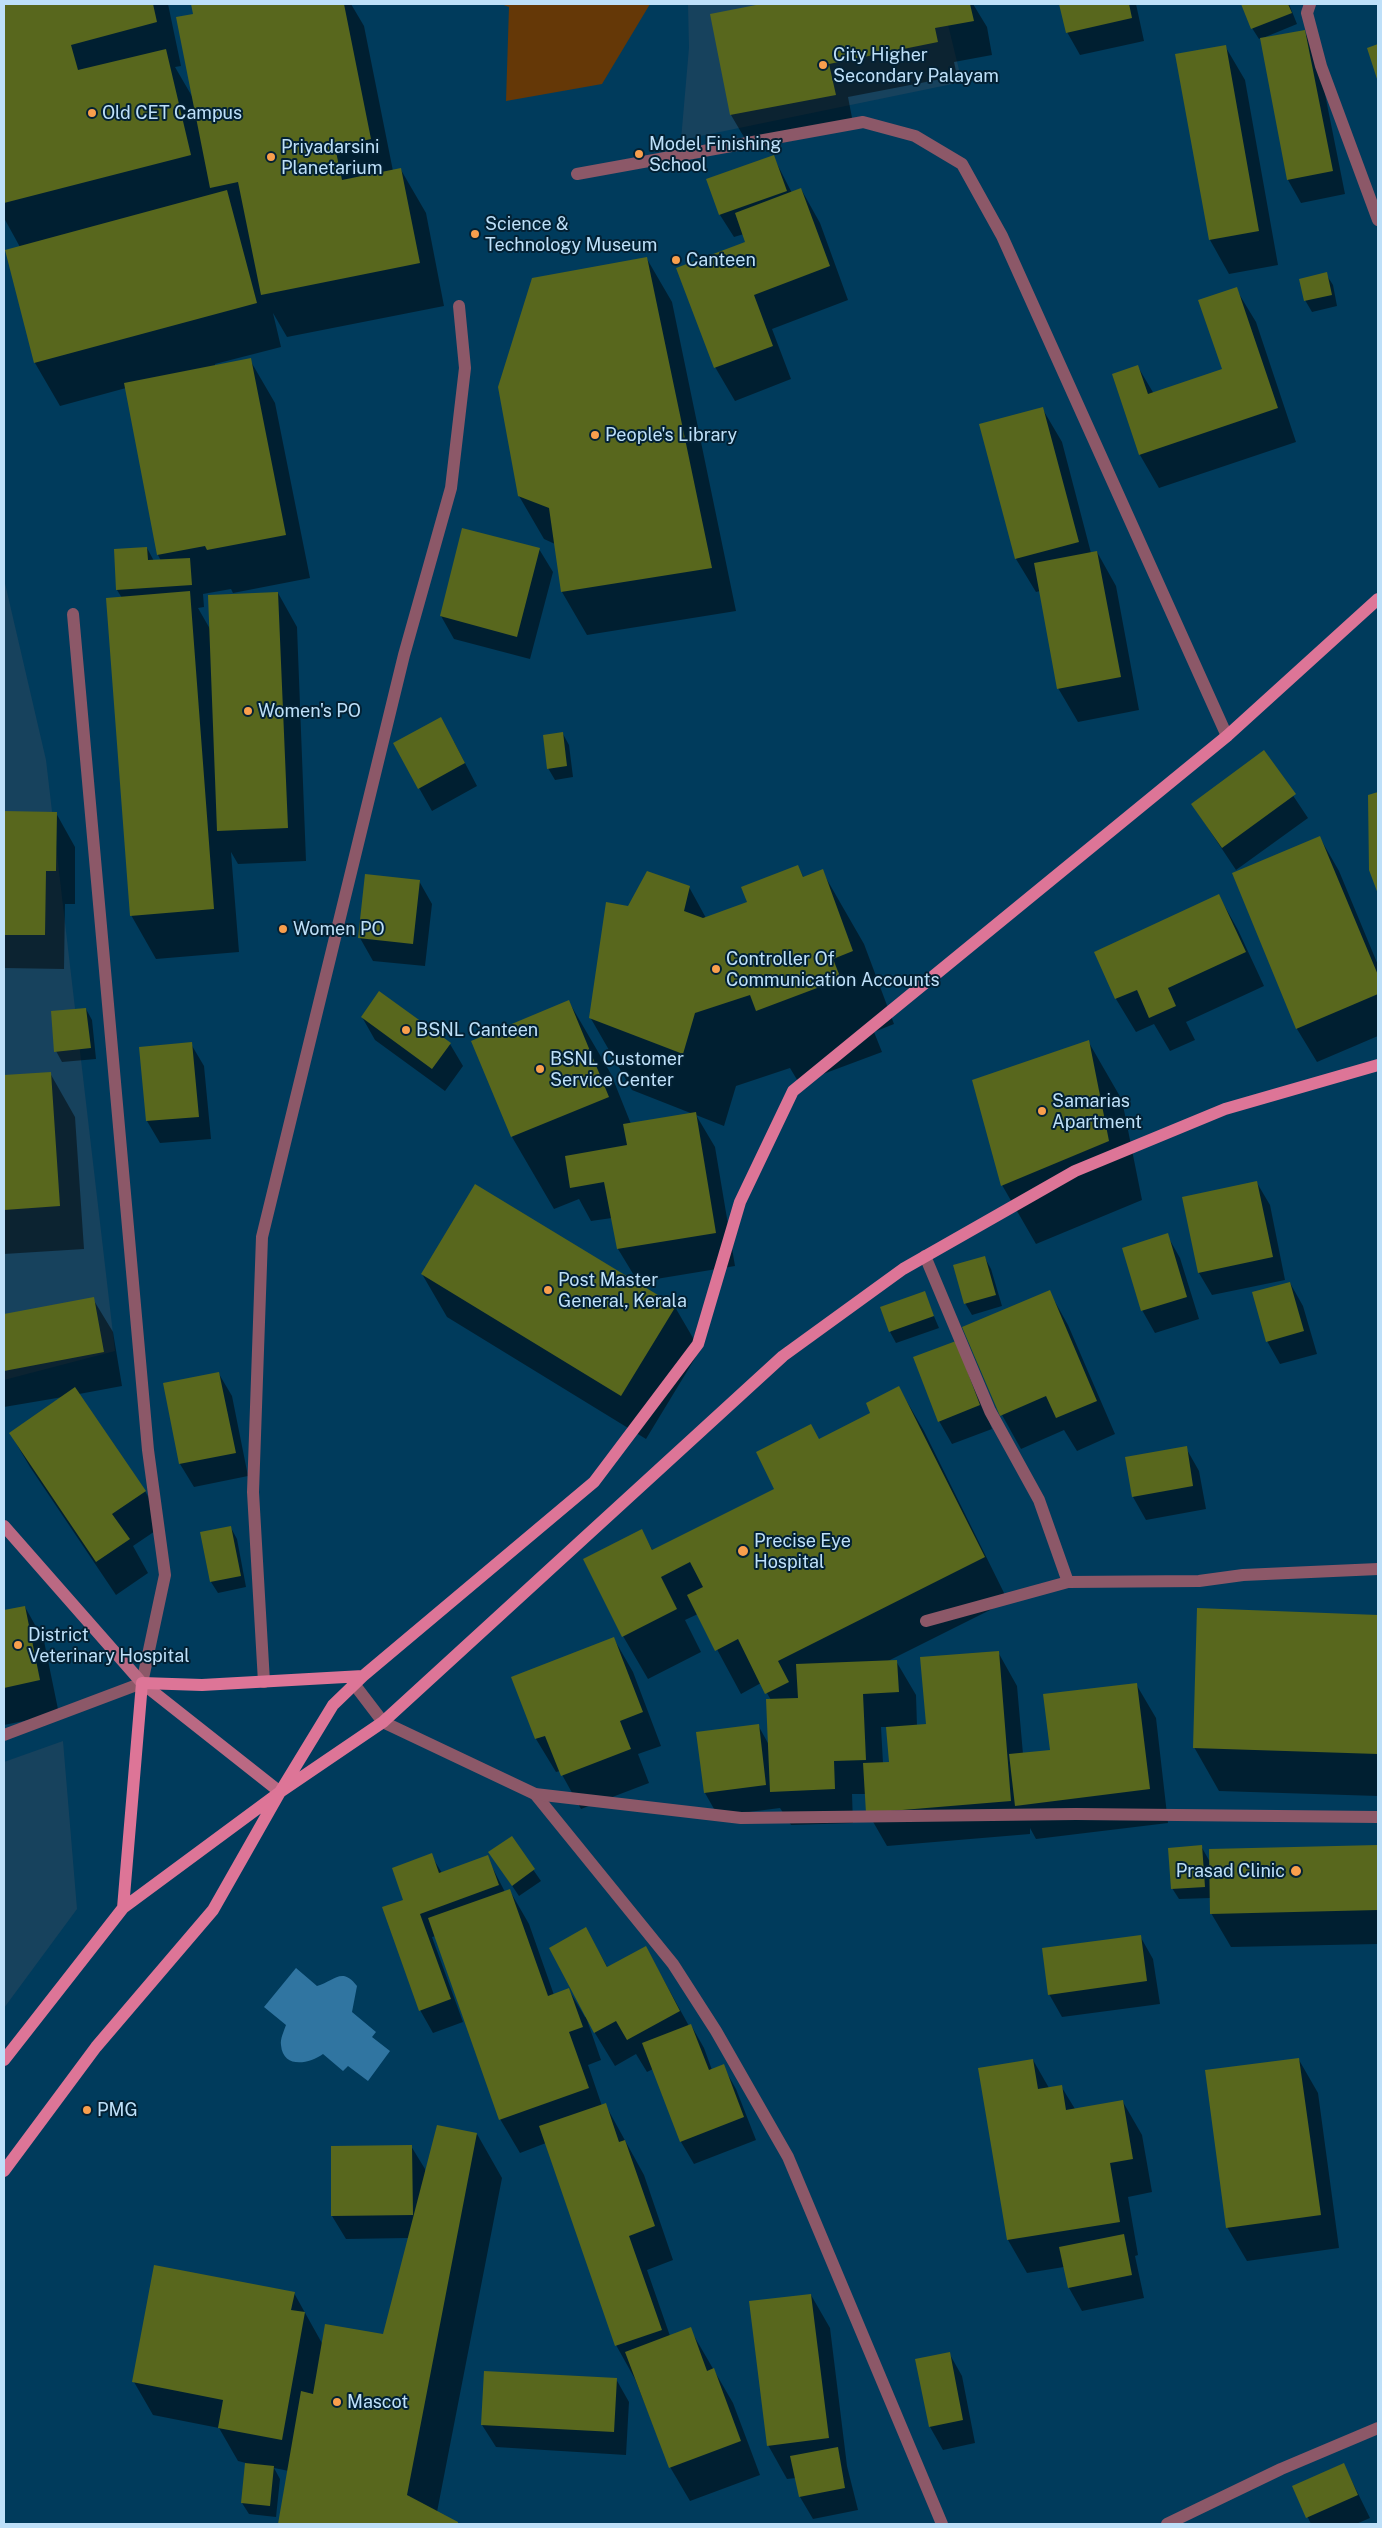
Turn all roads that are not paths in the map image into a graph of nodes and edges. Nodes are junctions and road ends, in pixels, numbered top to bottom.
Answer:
1 (1310, 4) edge
2 (577, 174) dead end
3 (1378, 220) edge
4 (460, 306) dead end
5 (1378, 599) edge
6 (73, 614) dead end
7 (1226, 736) junction
8 (1378, 1065) edge
9 (925, 1256) junction
10 (4, 1526) edge
11 (1378, 1569) edge
12 (1068, 1582) junction
13 (926, 1621) dead end
14 (358, 1680) junction
15 (264, 1682) junction
16 (142, 1683) junction
17 (384, 1722) junction
18 (4, 1735) edge
19 (280, 1792) junction
20 (535, 1794) junction
21 (1378, 1817) edge
22 (123, 1908) junction
23 (4, 2060) edge
24 (4, 2171) edge
25 (1378, 2428) edge
26 (942, 2524) edge
27 (1167, 2524) edge

1 - 3 street
2 - 7 street
4 - 15 street
5 - 7 main road
6 - 16 street
7 - 14 main road
8 - 9 main road
9 - 12 street
9 - 17 main road
10 - 16 main road
11 - 12 street
12 - 13 street
14 - 15 main road
14 - 17 street
14 - 19 main road
15 - 16 main road
16 - 18 street
16 - 19 main road
16 - 22 main road
17 - 19 main road
17 - 20 street
19 - 22 main road
19 - 24 main road
20 - 21 street
20 - 26 street
22 - 23 main road
25 - 27 street

